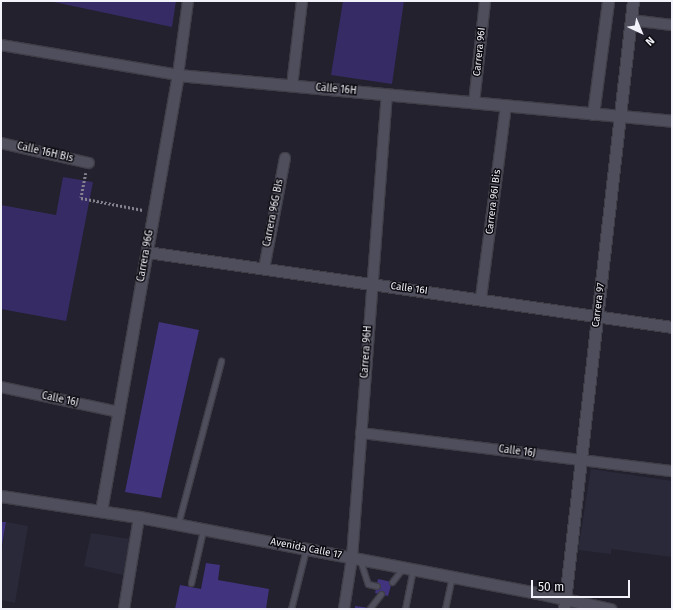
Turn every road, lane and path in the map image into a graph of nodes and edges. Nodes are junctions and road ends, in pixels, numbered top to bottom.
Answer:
1 (188, 1) edge
2 (302, 1) edge
3 (485, 1) edge
4 (608, 1) edge
5 (633, 1) edge
6 (631, 20) junction
7 (672, 25) edge
8 (1, 45) edge
9 (178, 75) junction
10 (292, 86) junction
11 (387, 95) junction
12 (474, 103) junction
13 (506, 106) junction
14 (593, 114) junction
15 (620, 117) junction
16 (672, 122) edge
17 (1, 143) edge
18 (285, 158) dead end
19 (89, 163) joint
20 (154, 212) junction
21 (147, 252) junction
22 (264, 269) junction
23 (372, 284) junction
24 (481, 298) junction
25 (597, 317) junction
26 (672, 327) edge
27 (221, 360) dead end
28 (1, 387) edge
29 (119, 412) junction
30 (361, 433) junction
31 (581, 459) junction
32 (672, 471) edge
33 (1, 496) edge
34 (101, 511) junction
35 (139, 517) junction
36 (178, 525) junction
37 (203, 530) junction
38 (306, 549) junction
39 (356, 559) junction
40 (408, 568) junction
41 (452, 577) junction
42 (392, 582) dead end
43 (191, 583) dead end
44 (377, 586) dead end
45 (381, 594) dead end
46 (564, 604) edge
47 (370, 608) dead end
48 (124, 609) edge
49 (291, 609) edge
50 (344, 609) edge
51 (405, 609) edge
52 (445, 609) edge
53 (610, 609) edge

1 - 9 street, Carrera 96G
2 - 10 street
3 - 12 street, Carrera 96I
4 - 14 street
5 - 6 street, Carrera 97
6 - 7 street
6 - 15 street, Carrera 97
8 - 9 street, Calle 16H
9 - 10 street, Calle 16H
9 - 20 street, Carrera 96G
10 - 11 street, Calle 16H
11 - 12 street, Calle 16H
11 - 23 street, Carrera 96H
12 - 13 street, Calle 16H
13 - 14 street, Calle 16H
13 - 24 street, Carrera 96I Bis
14 - 15 street, Calle 16H
15 - 16 street, Calle 16H
15 - 25 street, Carrera 97
17 - 19 street, Calle 16H Bis
18 - 22 street, Carrera 96G Bis
19 - 20 path
20 - 21 street, Carrera 96G
21 - 22 street, Calle 16I
21 - 29 street, Carrera 96G
22 - 23 street, Calle 16I
23 - 24 street, Calle 16I
23 - 30 street, Carrera 96H
24 - 25 street, Calle 16I
25 - 26 street, Calle 16I
25 - 31 street, Carrera 97
27 - 36 lane
28 - 29 street, Calle 16J
29 - 34 street, Carrera 96G
30 - 31 street, Calle 16J
30 - 39 street, Carrera 96H
31 - 32 street, Calle 16J
31 - 46 street, Carrera 97
33 - 34 street, Avenida Calle 17
34 - 35 street, Avenida Calle 17
35 - 36 street, Avenida Calle 17
35 - 48 street
36 - 37 street, Avenida Calle 17
37 - 38 street, Avenida Calle 17
37 - 43 lane
38 - 39 street, Avenida Calle 17
38 - 49 lane
39 - 40 street, Avenida Calle 17
39 - 44 lane
39 - 50 street, Carrera 96H
40 - 41 street, Avenida Calle 17
40 - 42 lane
40 - 51 lane
41 - 46 street, Avenida Calle 17
41 - 52 lane
45 - 47 lane
46 - 53 street, Avenida Calle 17

